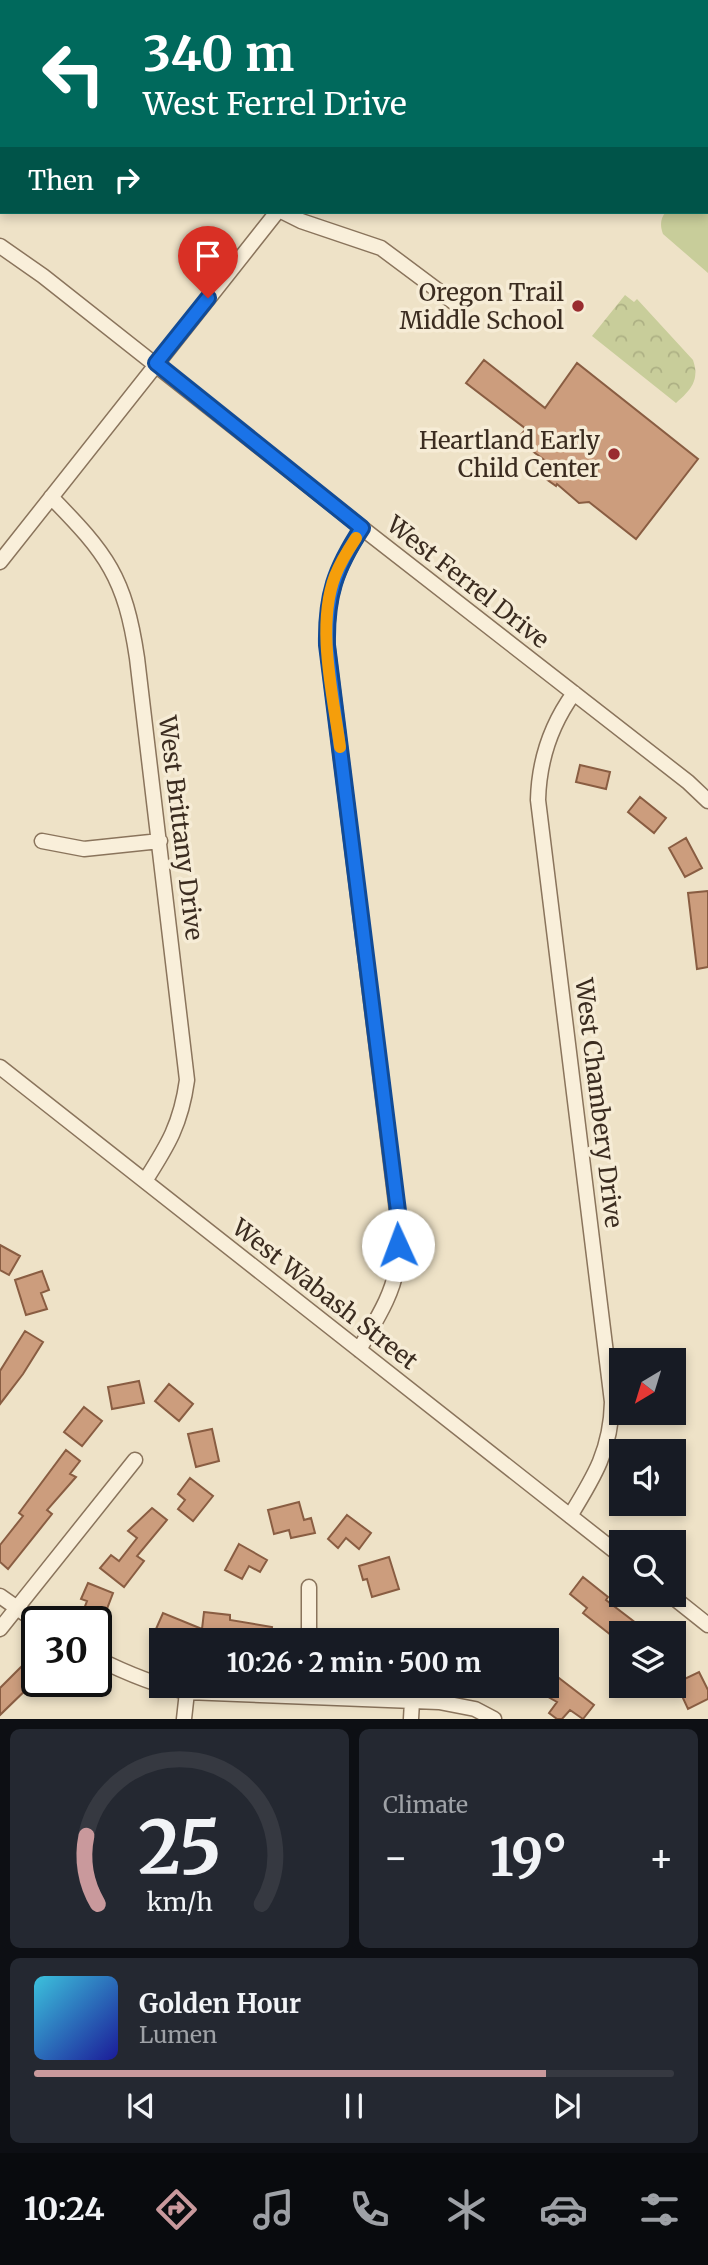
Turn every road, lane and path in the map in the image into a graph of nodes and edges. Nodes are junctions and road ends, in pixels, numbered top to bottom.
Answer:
1 (275, 214) edge
2 (287, 214) edge
3 (0, 246) edge
4 (456, 304) dead end
5 (156, 363) junction
6 (51, 497) junction
7 (362, 528) junction
8 (0, 562) edge
9 (573, 693) junction
10 (708, 801) edge
11 (42, 841) dead end
12 (160, 841) junction
13 (0, 1067) edge
14 (145, 1181) junction
15 (359, 1350) junction
16 (135, 1460) dead end
17 (570, 1516) junction
18 (609, 1547) edge
19 (309, 1587) dead end
20 (0, 1597) edge
21 (685, 1607) edge
22 (18, 1609) junction
23 (21, 1611) edge
24 (708, 1625) edge
25 (309, 1628) edge
26 (0, 1629) edge
27 (112, 1666) edge
28 (149, 1682) edge
29 (186, 1698) edge
30 (381, 1698) edge
31 (412, 1701) junction
32 (184, 1719) edge
33 (411, 1719) edge
34 (494, 1719) edge

1 - 5 street
2 - 4 street
3 - 5 street, West Ferrel Drive
5 - 6 street
5 - 7 street, West Ferrel Drive
6 - 8 street
6 - 12 street, West Brittany Drive
7 - 9 street, West Ferrel Drive
7 - 15 street
9 - 10 street, West Ferrel Drive
9 - 17 street, West Chambery Drive
11 - 12 street
12 - 14 street, West Brittany Drive
13 - 14 street, West Wabash Street
14 - 15 street, West Wabash Street
15 - 17 street, West Wabash Street
16 - 22 street
17 - 18 street, West Wabash Street
19 - 25 street
20 - 22 street
21 - 24 street
22 - 23 street
22 - 26 street
27 - 28 street
29 - 32 street
30 - 31 street
31 - 33 street
31 - 34 street

